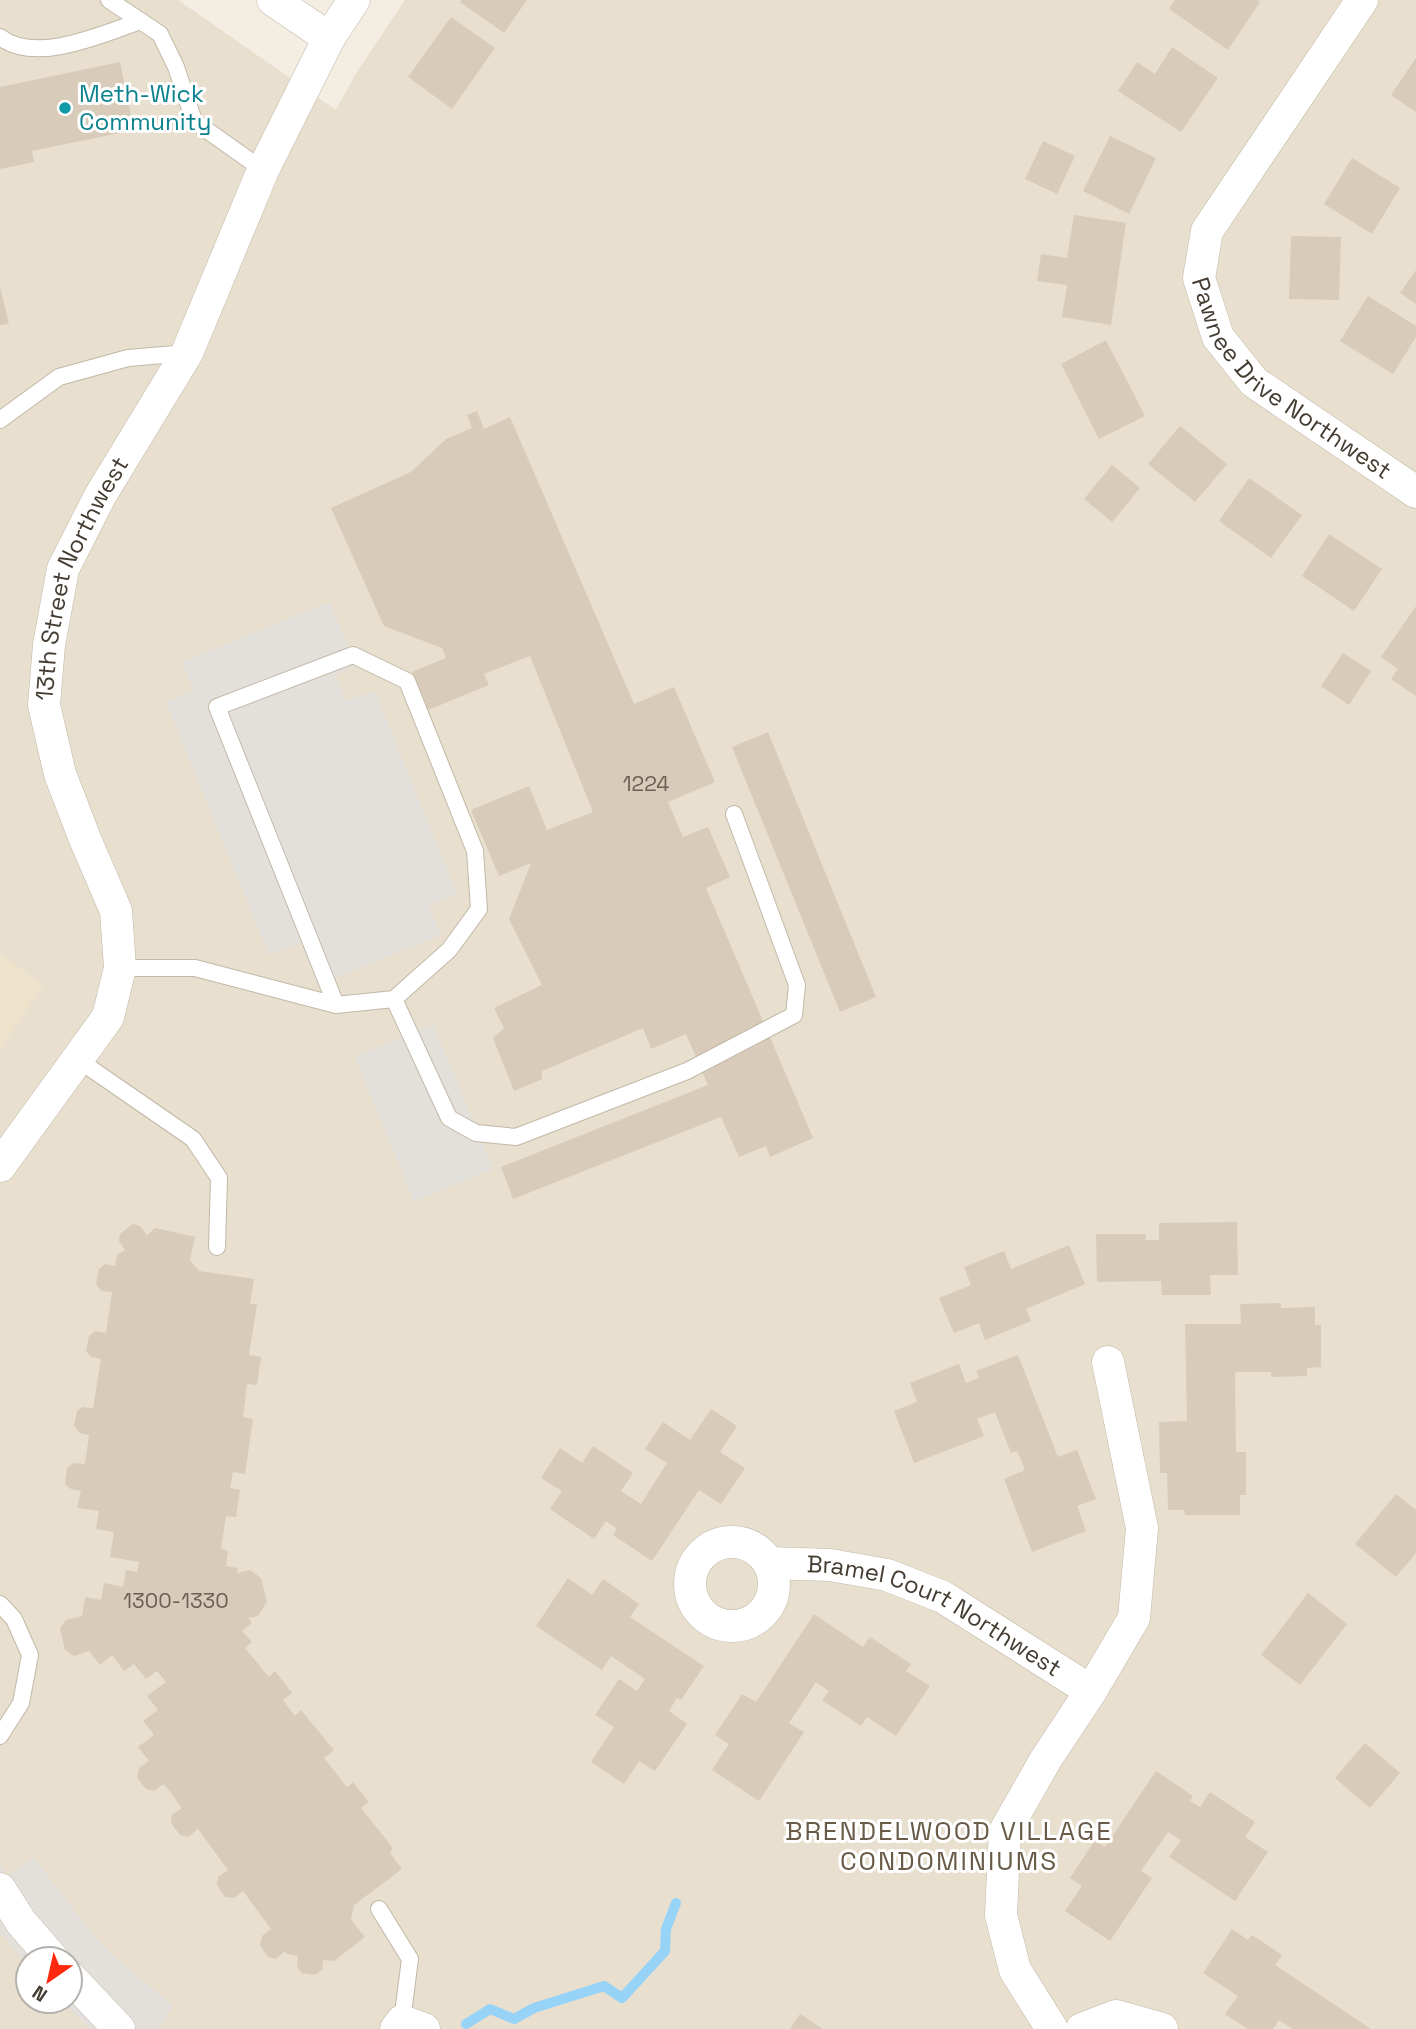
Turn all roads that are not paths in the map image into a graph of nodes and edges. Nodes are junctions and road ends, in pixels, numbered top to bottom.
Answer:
1 (108, 0) edge
2 (273, 0) edge
3 (354, 0) edge
4 (1362, 0) edge
5 (141, 21) junction
6 (0, 37) edge
7 (329, 38) junction
8 (263, 170) junction
9 (187, 353) junction
10 (0, 419) edge
11 (1416, 492) edge
12 (734, 814) dead end
13 (120, 968) junction
14 (394, 999) junction
15 (336, 1005) junction
16 (78, 1059) junction
17 (0, 1166) edge
18 (217, 1247) dead end
19 (1108, 1362) dead end
20 (769, 1563) dead end
21 (0, 1604) edge
22 (1091, 1691) junction
23 (0, 1736) edge
24 (0, 1889) edge
25 (379, 1909) dead end
26 (41, 1945) edge
27 (84, 1992) edge
28 (407, 2026) edge
29 (119, 2029) edge
30 (1052, 2029) edge
31 (1082, 2029) edge
32 (1162, 2029) edge

1 - 5 lane
2 - 7 street
3 - 7 street, 13th Street Northwest
4 - 11 street, Pawnee Drive Northwest
5 - 6 lane
5 - 8 lane
7 - 8 street, 13th Street Northwest
8 - 9 street, 13th Street Northwest
9 - 10 lane
9 - 13 street, 13th Street Northwest
12 - 14 lane
13 - 15 lane
13 - 16 street, 13th Street Northwest
14 - 15 lane
14 - 15 lane
16 - 17 street, 13th Street Northwest
16 - 18 lane
19 - 22 street
20 - 22 street, Bramel Court Northwest
21 - 23 lane
22 - 30 street
24 - 26 street
25 - 28 lane
27 - 29 street
31 - 32 street

